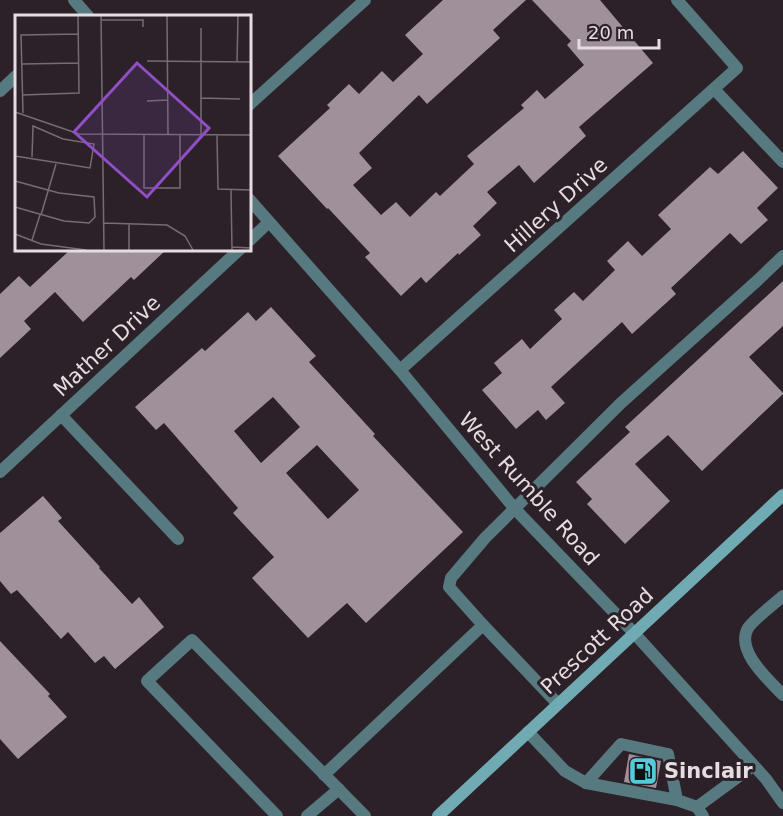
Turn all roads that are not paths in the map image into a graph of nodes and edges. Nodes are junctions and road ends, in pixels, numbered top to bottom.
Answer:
1 (74, 0) edge
2 (365, 0) edge
3 (677, 0) edge
4 (85, 15) edge
5 (15, 77) edge
6 (714, 89) junction
7 (0, 91) edge
8 (250, 104) edge
9 (783, 162) edge
10 (250, 200) edge
11 (270, 222) junction
12 (250, 240) edge
13 (239, 250) edge
14 (783, 255) edge
15 (400, 370) junction
16 (61, 416) junction
17 (0, 472) edge
18 (783, 495) edge
19 (515, 509) junction
20 (178, 539) dead end
21 (783, 596) edge
22 (483, 625) junction
23 (634, 633) junction
24 (783, 695) edge
25 (558, 704) junction
26 (528, 732) junction
27 (753, 766) junction
28 (324, 775) junction
29 (586, 783) junction
30 (339, 789) junction
31 (677, 800) junction
32 (783, 803) edge
33 (700, 812) edge
34 (277, 816) edge
35 (308, 816) edge
36 (365, 816) edge
37 (438, 816) edge

1 - 4 street
2 - 8 street
3 - 6 street, Hillery Drive
5 - 7 street
6 - 9 street
6 - 15 street, Hillery Drive
10 - 11 street, West Rumble Road
11 - 12 street
11 - 15 street, West Rumble Road
13 - 16 street, Mather Drive
14 - 19 street
15 - 19 street, West Rumble Road
16 - 17 street, Mather Drive
16 - 20 street
18 - 23 main road, Prescott Road
19 - 22 street
19 - 23 street, West Rumble Road
21 - 24 street
22 - 25 street
22 - 28 street
23 - 25 main road, Prescott Road
23 - 27 street, West Rumble Road
25 - 26 main road, Prescott Road
26 - 29 street
26 - 37 main road, Prescott Road
27 - 32 street, West Rumble Road
27 - 33 street
28 - 30 street
28 - 34 street
29 - 31 street
29 - 31 street
30 - 35 street
30 - 36 street
31 - 33 street

